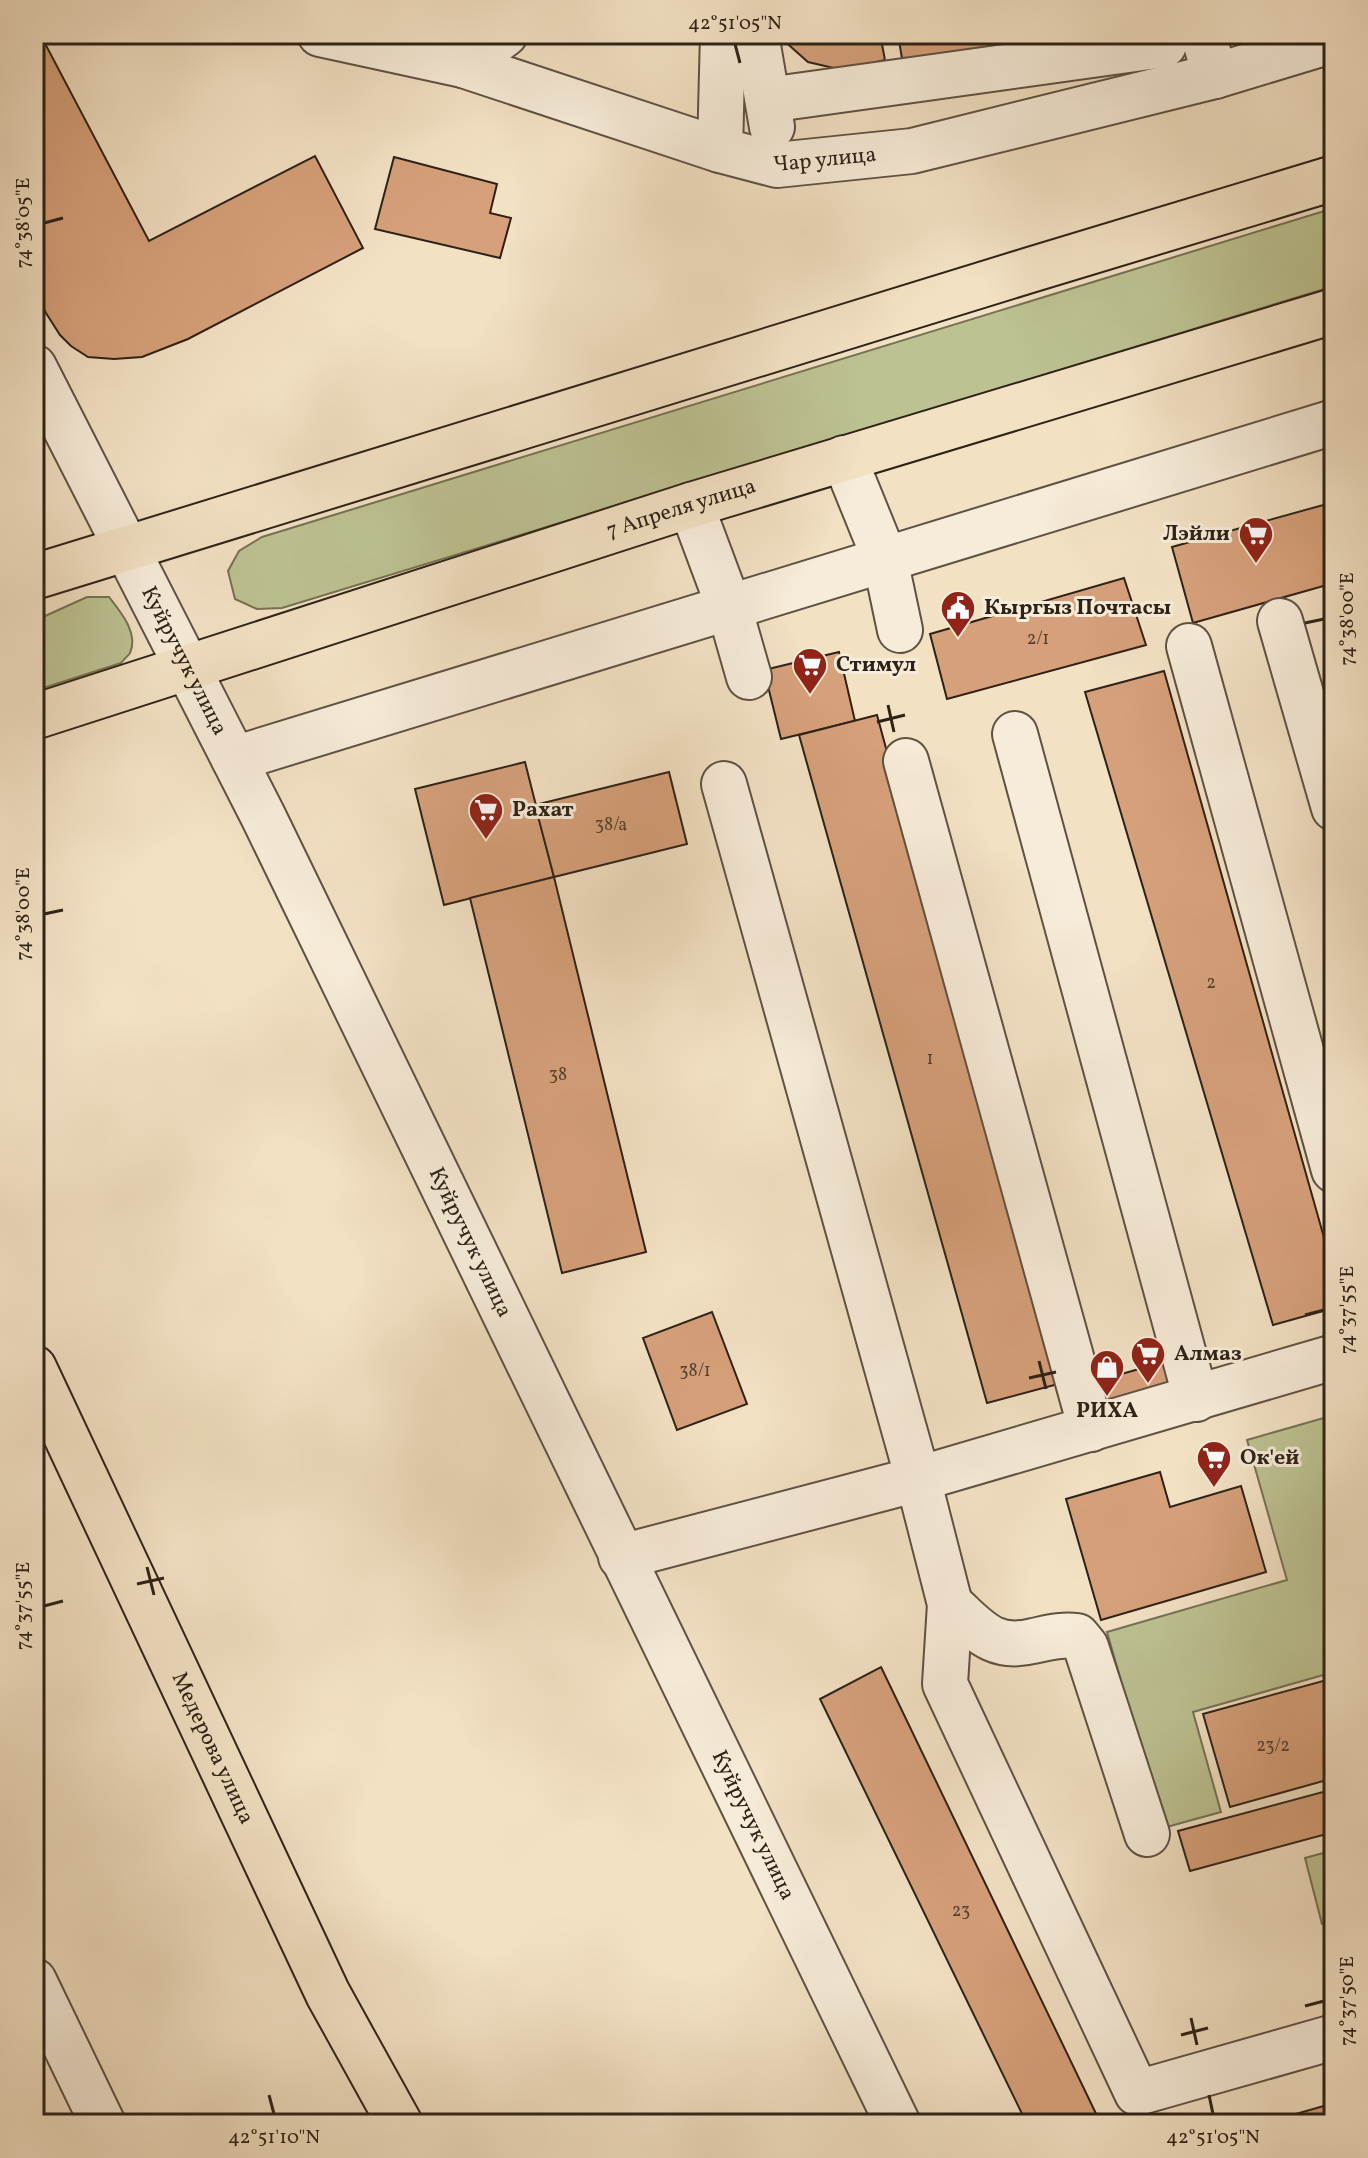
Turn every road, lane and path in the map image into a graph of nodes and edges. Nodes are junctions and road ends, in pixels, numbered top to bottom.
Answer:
1 (320, 34) edge
2 (505, 34) edge
3 (723, 34) edge
4 (756, 34) edge
5 (1183, 40) edge
6 (1334, 40) edge
7 (420, 45) edge
8 (463, 65) junction
9 (1215, 76) junction
10 (768, 100) junction
11 (720, 150) junction
12 (777, 165) junction
13 (1334, 178) edge
14 (1334, 311) edge
15 (34, 367) edge
16 (1334, 422) edge
17 (844, 458) junction
18 (691, 505) junction
19 (126, 548) junction
20 (885, 559) junction
21 (34, 577) edge
22 (729, 607) junction
23 (1280, 621) dead end
24 (900, 630) dead end
25 (1189, 646) dead end
26 (187, 666) junction
27 (749, 677) dead end
28 (34, 717) edge
29 (1015, 734) dead end
30 (234, 759) junction
31 (906, 761) dead end
32 (724, 784) dead end
33 (1334, 808) edge
34 (1334, 1170) edge
35 (1334, 1357) edge
36 (34, 1368) edge
37 (1196, 1399) junction
38 (1091, 1429) junction
39 (918, 1479) junction
40 (621, 1557) junction
41 (950, 1604) junction
42 (1147, 1834) dead end
43 (34, 1981) edge
44 (1334, 2037) edge
45 (103, 2124) edge
46 (400, 2124) edge
47 (898, 2124) edge

1 - 7 street, Чар улица
2 - 8 street
3 - 11 street
4 - 10 street
5 - 9 street
5 - 10 street
6 - 9 street, Чар улица
7 - 8 street, Чар улица
8 - 11 street, Чар улица
9 - 12 street, Чар улица
10 - 12 street
11 - 12 street, Чар улица
13 - 19 main road
14 - 17 main road, 7 Апреля улица
15 - 19 street, Куйручук улица
16 - 20 street
17 - 18 main road, 7 Апреля улица
17 - 20 street
18 - 22 street
18 - 26 main road, 7 Апреля улица
19 - 21 main road
19 - 26 street, Куйручук улица
20 - 22 street
20 - 24 street
22 - 27 street
22 - 30 street
23 - 33 street
25 - 34 street
26 - 28 main road, 7 Апреля улица
26 - 30 street, Куйручук улица
29 - 37 street
30 - 40 street, Куйручук улица
31 - 38 street
32 - 39 street
35 - 37 street
36 - 46 main road, Медерова улица
37 - 38 street
38 - 39 street
39 - 40 street
39 - 41 street
40 - 47 street, Куйручук улица
41 - 42 street
41 - 44 street
43 - 45 street

